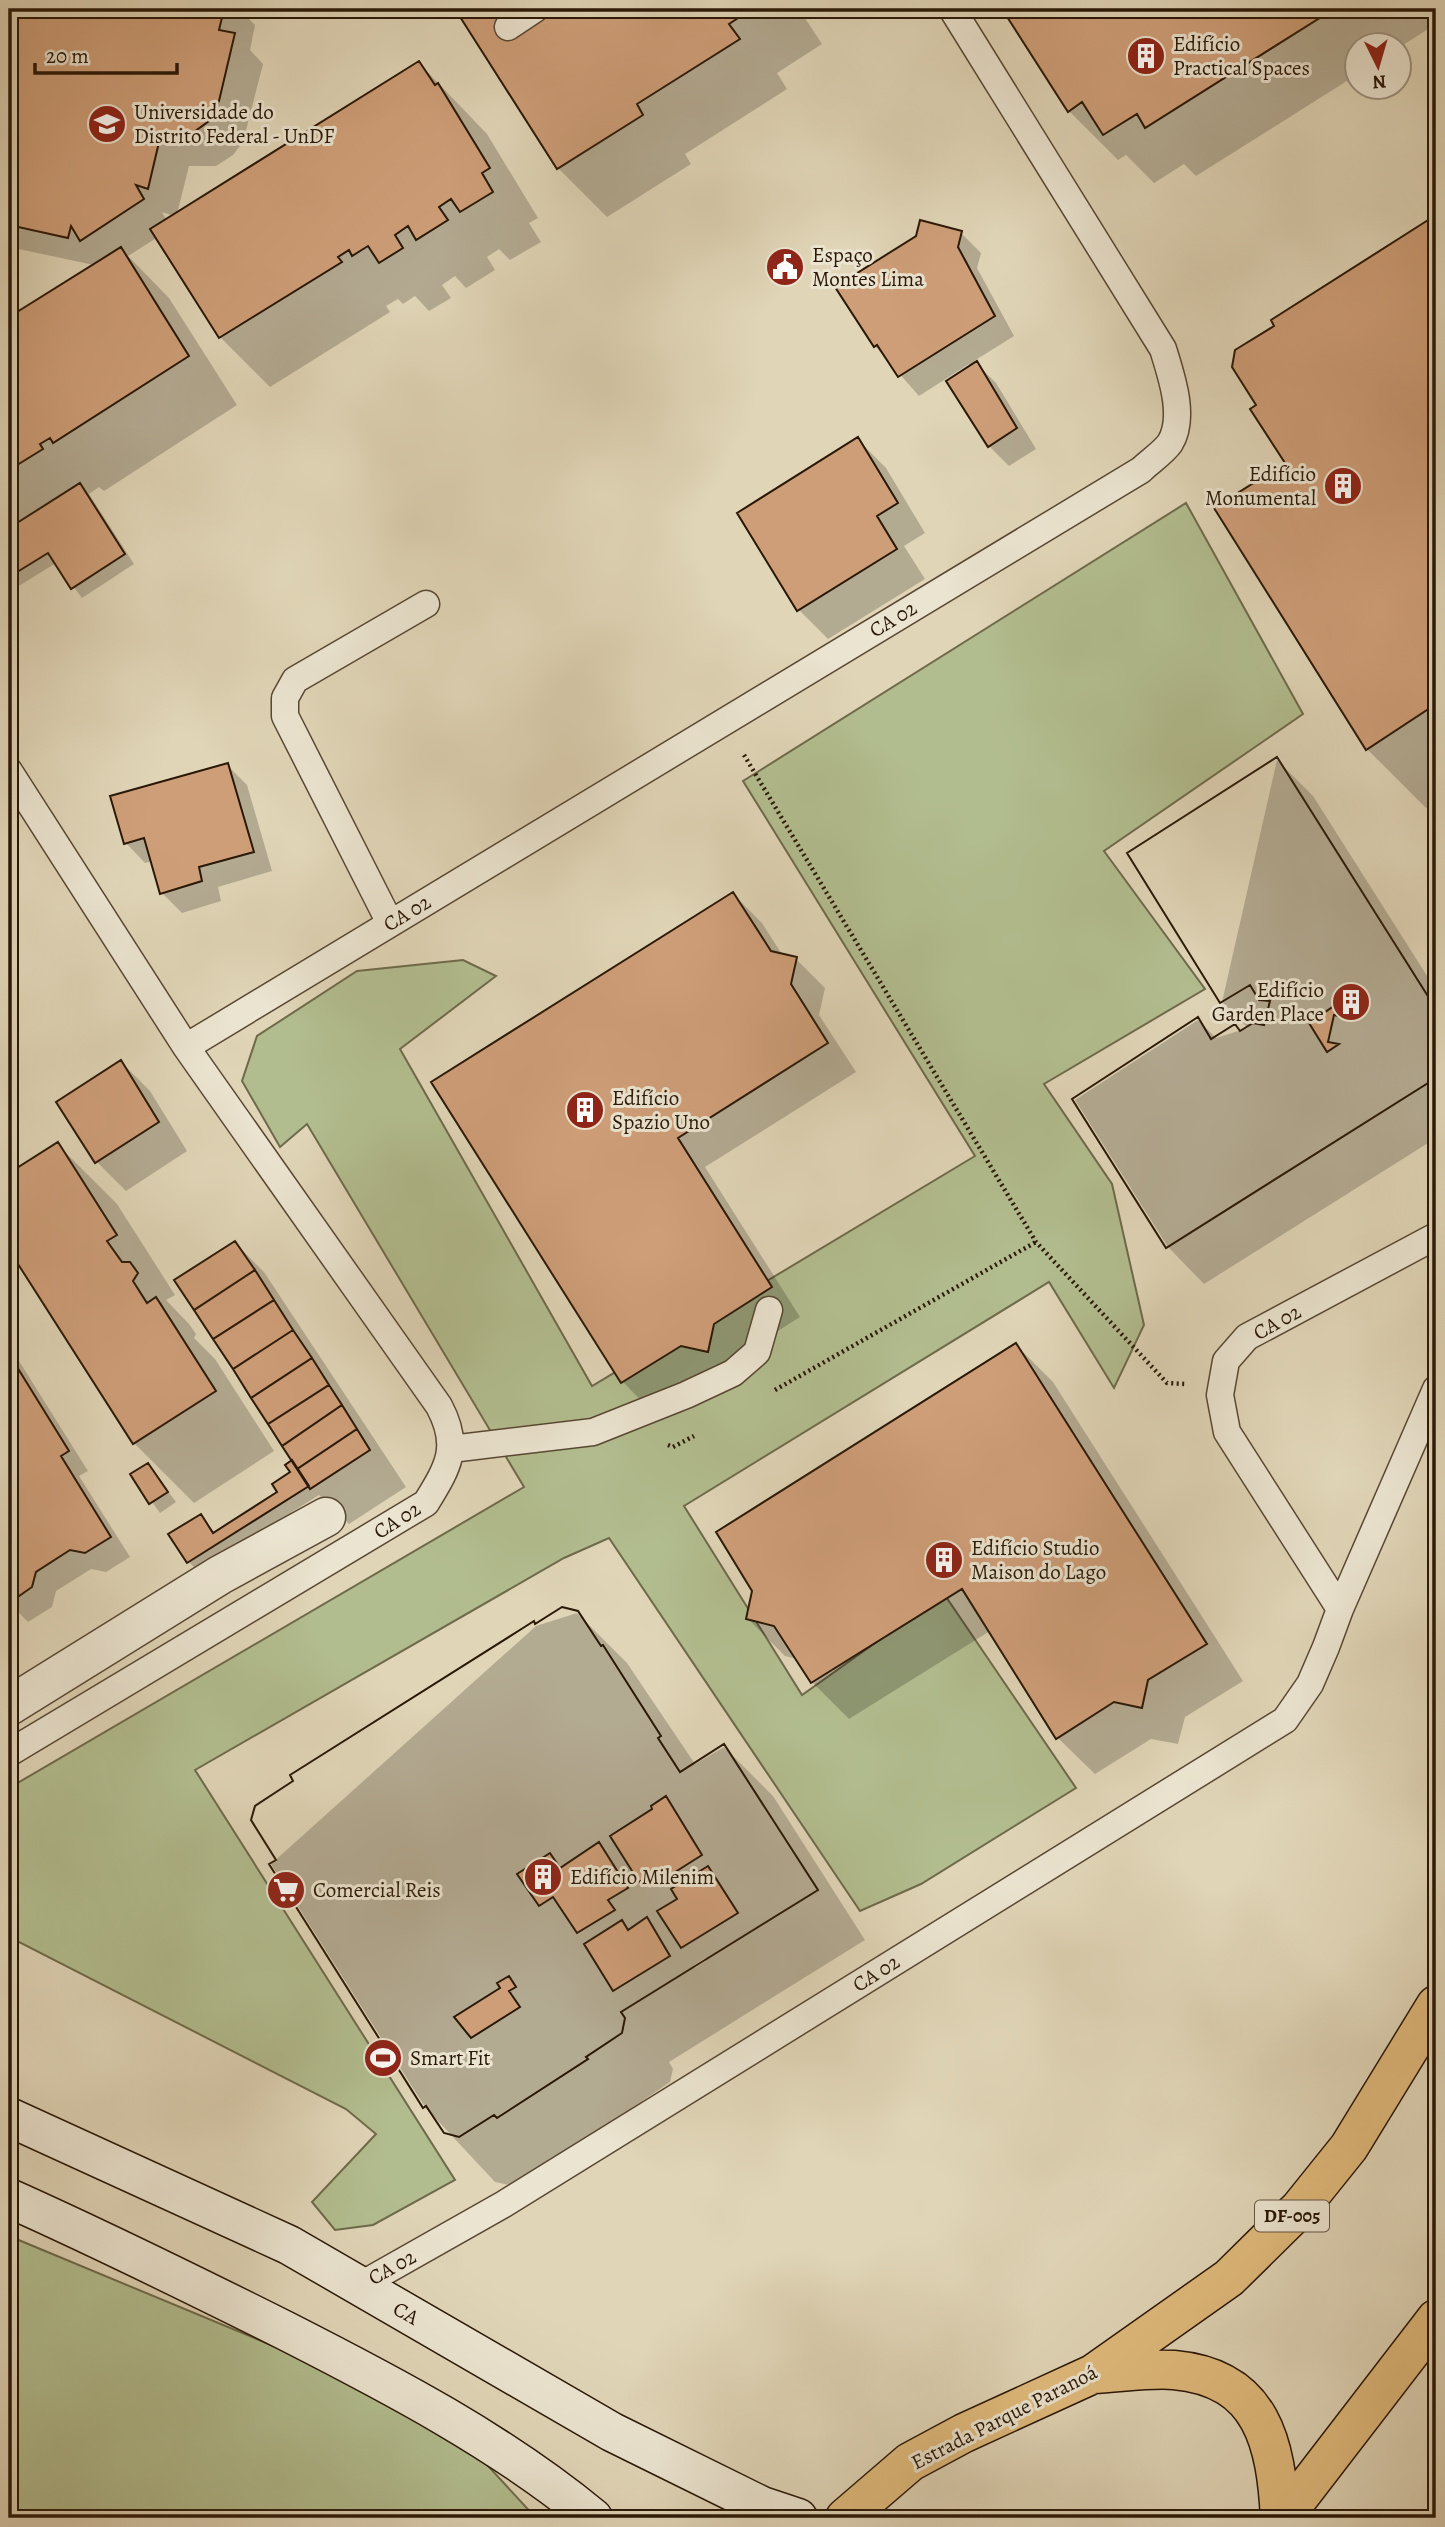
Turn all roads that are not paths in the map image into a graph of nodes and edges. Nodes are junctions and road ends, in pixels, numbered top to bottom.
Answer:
1 (535, 9) edge
2 (952, 9) edge
3 (508, 27) dead end
4 (426, 604) dead end
5 (9, 771) edge
6 (390, 923) junction
7 (186, 1047) junction
8 (1436, 1236) edge
9 (769, 1310) dead end
10 (1436, 1390) edge
11 (451, 1449) junction
12 (326, 1517) dead end
13 (1340, 1609) junction
14 (9, 1706) edge
15 (9, 1753) edge
16 (1436, 2005) edge
17 (9, 2117) edge
18 (9, 2198) edge
19 (359, 2286) junction
20 (1436, 2319) edge
21 (1093, 2374) junction
22 (593, 2518) edge
23 (798, 2518) edge
24 (845, 2518) edge
25 (1281, 2518) edge

1 - 3 lane
2 - 6 lane, CA 02
4 - 6 lane
5 - 7 lane
6 - 7 lane, CA 02
7 - 11 lane
8 - 13 lane, CA 02
9 - 11 lane
10 - 13 lane, CA 02
11 - 15 lane, CA 02
12 - 14 street
13 - 19 lane, CA 02
16 - 21 main road, Estrada Parque Paranoá / DF-005
17 - 19 street, CA
18 - 22 street
19 - 23 street, CA
20 - 25 main road
21 - 24 main road, Estrada Parque Paranoá / DF-005
21 - 25 main road

